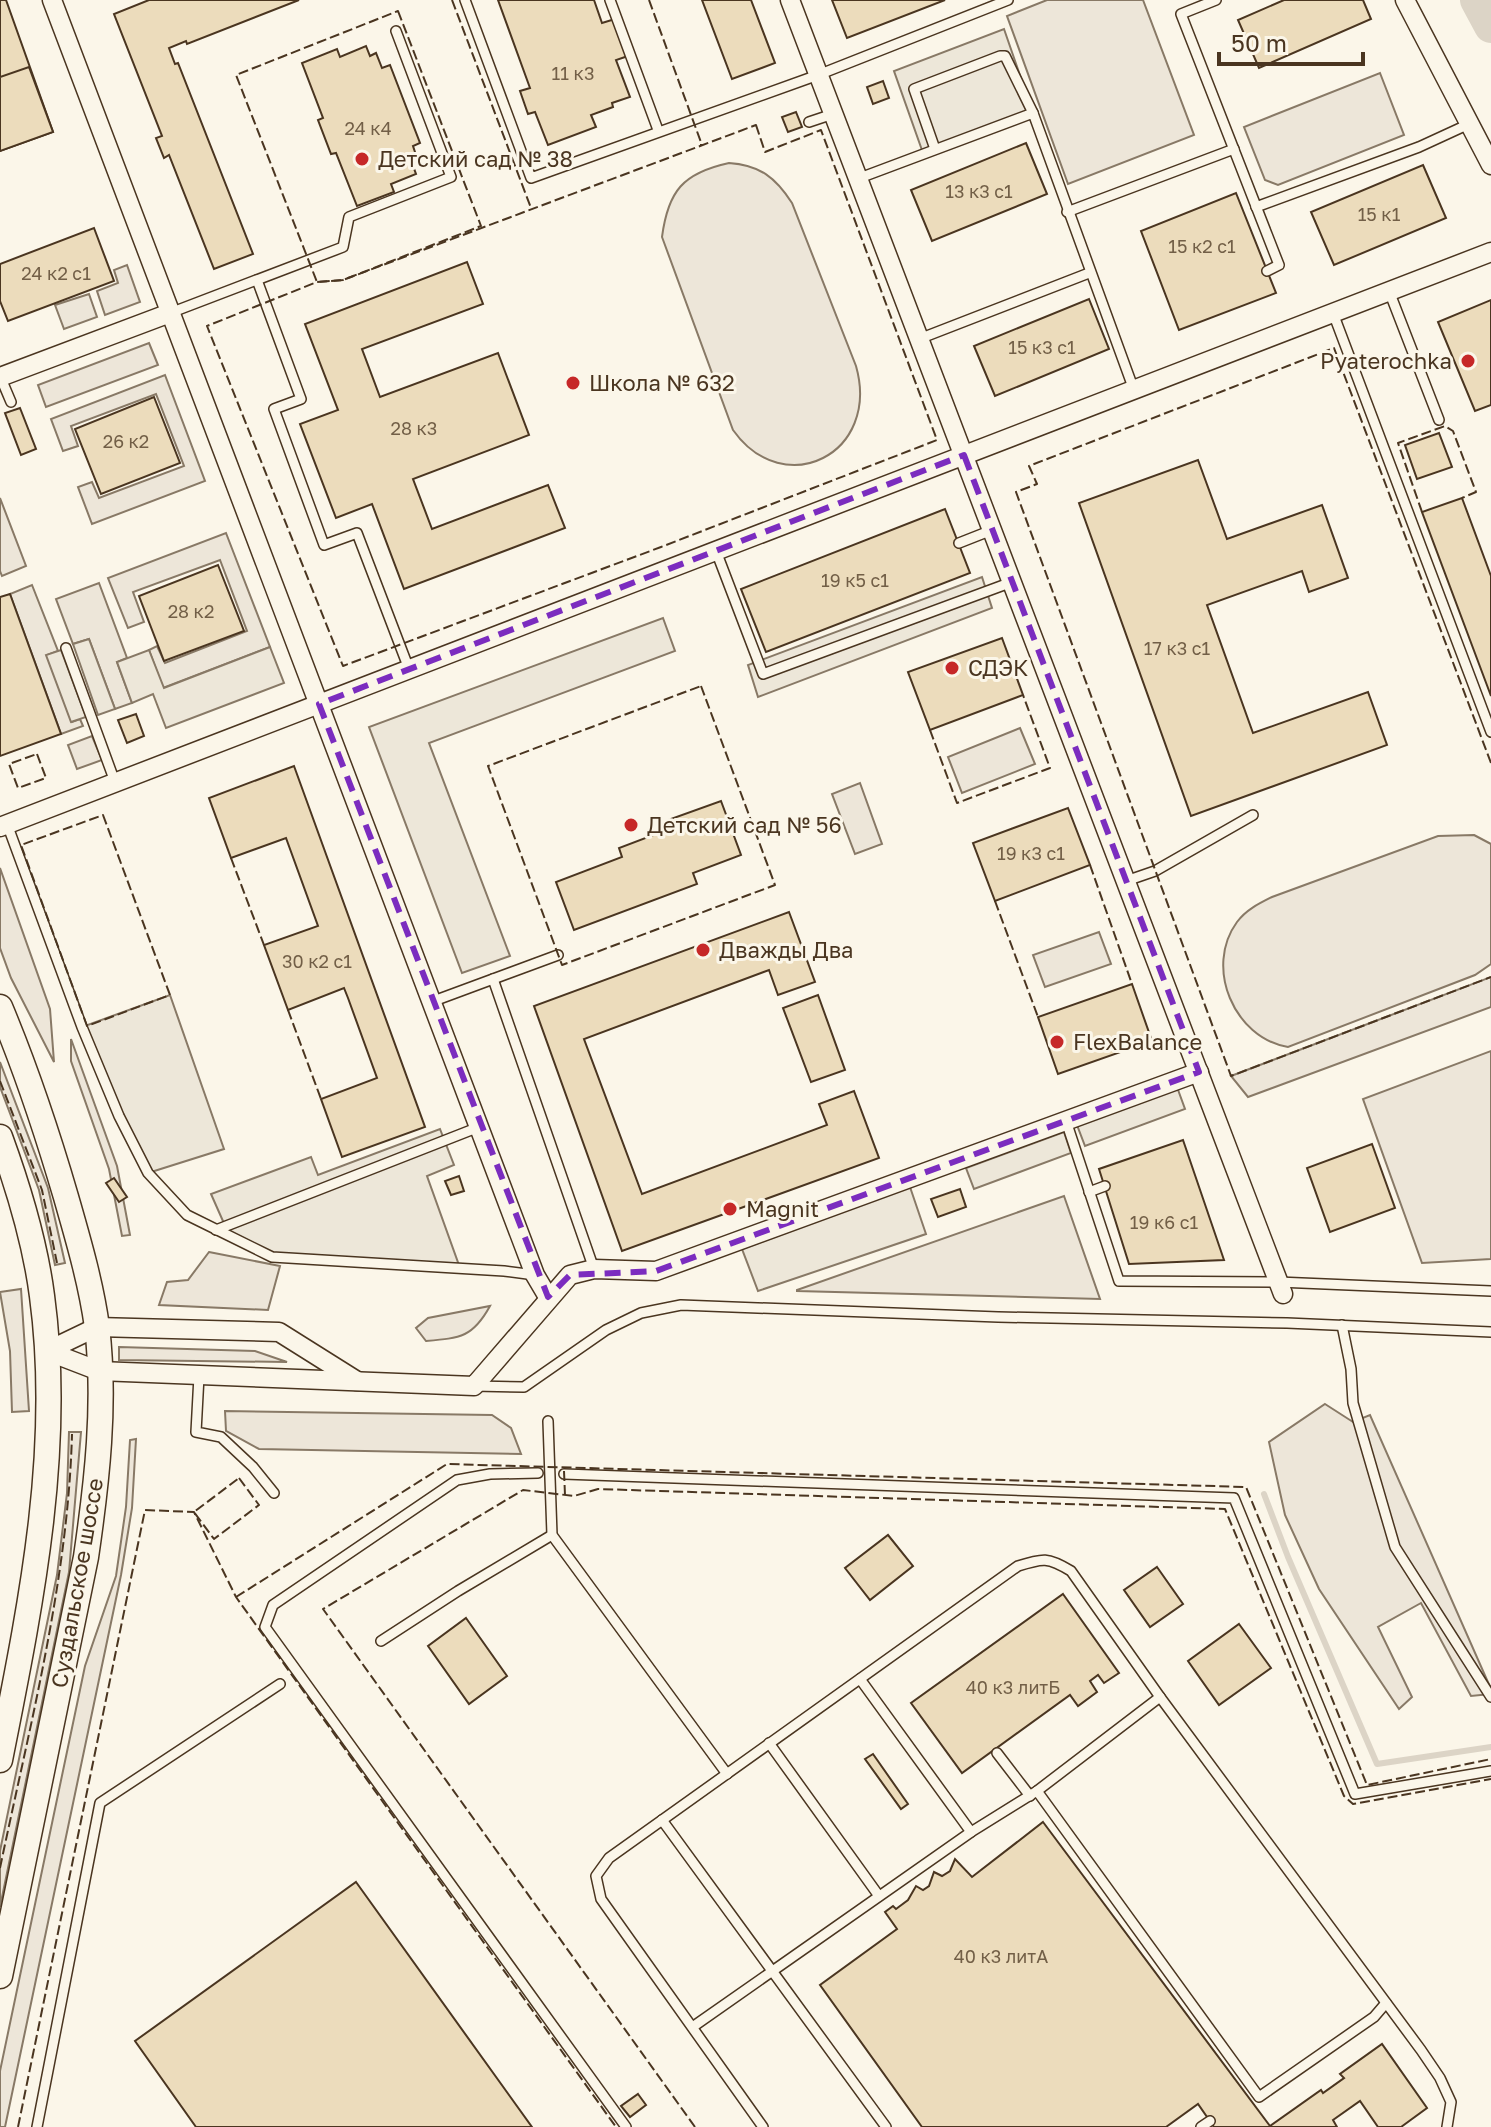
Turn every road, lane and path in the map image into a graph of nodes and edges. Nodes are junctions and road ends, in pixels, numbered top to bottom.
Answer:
1 (52, 0) edge
2 (465, 0) edge
3 (610, 0) edge
4 (790, 0) edge
5 (1008, 0) edge
6 (1216, 0) edge
7 (1405, 0) edge
8 (396, 31) dead end
9 (818, 75) junction
10 (1033, 113) junction
11 (833, 114) junction
12 (809, 122) dead end
13 (1470, 124) junction
14 (658, 130) junction
15 (935, 149) junction
16 (1234, 149) junction
17 (1491, 165) edge
18 (857, 179) junction
19 (1256, 207) junction
20 (1067, 212) junction
21 (1491, 252) edge
22 (1267, 271) dead end
23 (1089, 273) junction
24 (257, 280) junction
25 (1389, 291) junction
26 (170, 313) junction
27 (1333, 313) junction
28 (919, 339) junction
29 (0, 376) edge
30 (1134, 390) junction
31 (11, 402) dead end
32 (1439, 420) dead end
33 (964, 455) junction
34 (992, 530) junction
35 (959, 543) dead end
36 (716, 551) junction
37 (1012, 582) junction
38 (66, 648) dead end
39 (409, 669) junction
40 (319, 704) junction
41 (1491, 732) edge
42 (115, 782) junction
43 (1253, 815) dead end
44 (3, 825) edge
45 (1126, 881) junction
46 (558, 955) dead end
47 (493, 979) junction
48 (431, 1002) junction
49 (0, 1007) edge
50 (1199, 1072) junction
51 (1066, 1121) junction
52 (479, 1127) junction
53 (0, 1137) edge
54 (1105, 1186) dead end
55 (1089, 1192) junction
56 (216, 1230) junction
57 (594, 1269) junction
58 (535, 1275) junction
59 (1281, 1288) junction
60 (1491, 1291) edge
61 (548, 1297) junction
62 (1342, 1325) junction
63 (97, 1327) junction
64 (1491, 1332) edge
65 (47, 1351) junction
66 (99, 1371) junction
67 (199, 1376) junction
68 (359, 1383) junction
69 (474, 1386) junction
70 (548, 1421) dead end
71 (538, 1473) dead end
72 (564, 1474) dead end
73 (274, 1493) dead end
74 (552, 1535) junction
75 (381, 1641) dead end
76 (860, 1679) junction
77 (280, 1684) dead end
78 (1160, 1697) junction
79 (1491, 1697) edge
80 (769, 1743) junction
81 (997, 1753) dead end
82 (0, 1760) edge
83 (1491, 1771) edge
84 (727, 1774) junction
85 (1033, 1794) junction
86 (662, 1820) junction
87 (971, 1832) junction
88 (879, 1896) junction
89 (773, 1971) junction
90 (0, 1976) edge
91 (1386, 2003) junction
92 (694, 2026) junction
93 (1247, 2094) dead end
94 (1259, 2097) junction
95 (37, 2127) edge
96 (626, 2127) edge
97 (763, 2127) edge
98 (886, 2127) edge
99 (1447, 2127) edge

1 - 26 street
2 - 14 lane
3 - 14 lane
4 - 9 street
5 - 9 lane
6 - 16 lane
7 - 13 street
8 - 24 lane
9 - 11 street
9 - 14 lane
10 - 15 lane
10 - 15 lane
10 - 20 lane
11 - 12 lane
11 - 18 street
13 - 17 street
13 - 19 lane
15 - 18 lane
16 - 19 lane
16 - 20 lane
18 - 28 street
19 - 22 lane
20 - 23 lane
21 - 25 street
23 - 28 lane
23 - 30 lane
24 - 26 lane
24 - 39 lane
25 - 27 street
25 - 32 lane
26 - 29 street
26 - 40 street
27 - 30 street
27 - 41 lane
28 - 33 street
29 - 31 lane
30 - 33 street
33 - 34 street
33 - 36 street
34 - 35 lane
34 - 37 street
36 - 37 lane
36 - 39 street
37 - 45 street
38 - 42 lane
39 - 40 street
40 - 42 street
40 - 48 street
42 - 44 street
43 - 45 lane
44 - 56 lane
45 - 50 street
46 - 47 lane
47 - 48 lane
47 - 57 lane
48 - 52 street
49 - 63 main road, Суздальское шоссе
50 - 51 street
50 - 59 street
51 - 55 lane
51 - 57 street
52 - 56 lane
52 - 58 street
53 - 65 main road, Суздальское шоссе
54 - 55 lane
55 - 59 lane
56 - 58 lane
57 - 61 street
58 - 61 street
59 - 60 lane
61 - 69 street
62 - 64 lane
62 - 69 lane
62 - 79 lane
63 - 65 street
63 - 66 main road, Суздальское шоссе
63 - 68 street
65 - 66 street
65 - 82 main road, Суздальское шоссе
66 - 67 street
66 - 90 main road, Суздальское шоссе
67 - 68 street
67 - 73 lane
68 - 69 street
70 - 74 lane
71 - 96 lane
72 - 83 lane
74 - 75 lane
74 - 84 lane
76 - 78 lane
76 - 80 lane
76 - 87 lane
77 - 95 lane
78 - 85 lane
78 - 91 lane
80 - 84 lane
80 - 88 lane
81 - 85 lane
84 - 86 lane
85 - 87 lane
85 - 94 lane
86 - 89 lane
86 - 92 lane
87 - 88 lane
88 - 89 lane
89 - 92 lane
89 - 98 lane
91 - 94 lane
91 - 99 lane
92 - 97 lane
93 - 94 lane

